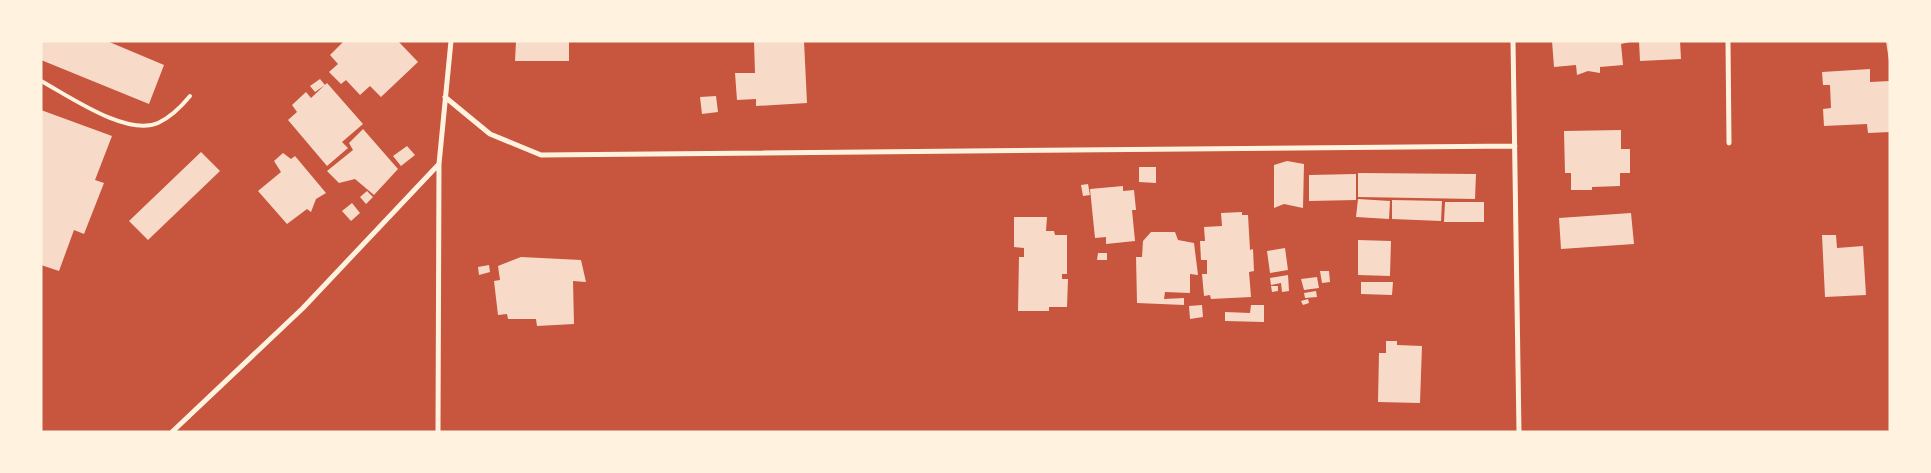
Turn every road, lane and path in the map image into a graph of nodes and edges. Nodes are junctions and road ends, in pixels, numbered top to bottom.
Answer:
1 (451, 41) edge
2 (1513, 41) edge
3 (1728, 41) edge
4 (41, 81) edge
5 (190, 96) dead end
6 (445, 97) junction
7 (1729, 143) dead end
8 (1515, 146) junction
9 (439, 164) junction
10 (172, 432) edge
11 (438, 432) edge
12 (1519, 432) edge

1 - 6 street
2 - 8 street
3 - 7 street
4 - 5 lane
6 - 8 street
6 - 9 street
8 - 12 street
9 - 10 street
9 - 11 street

